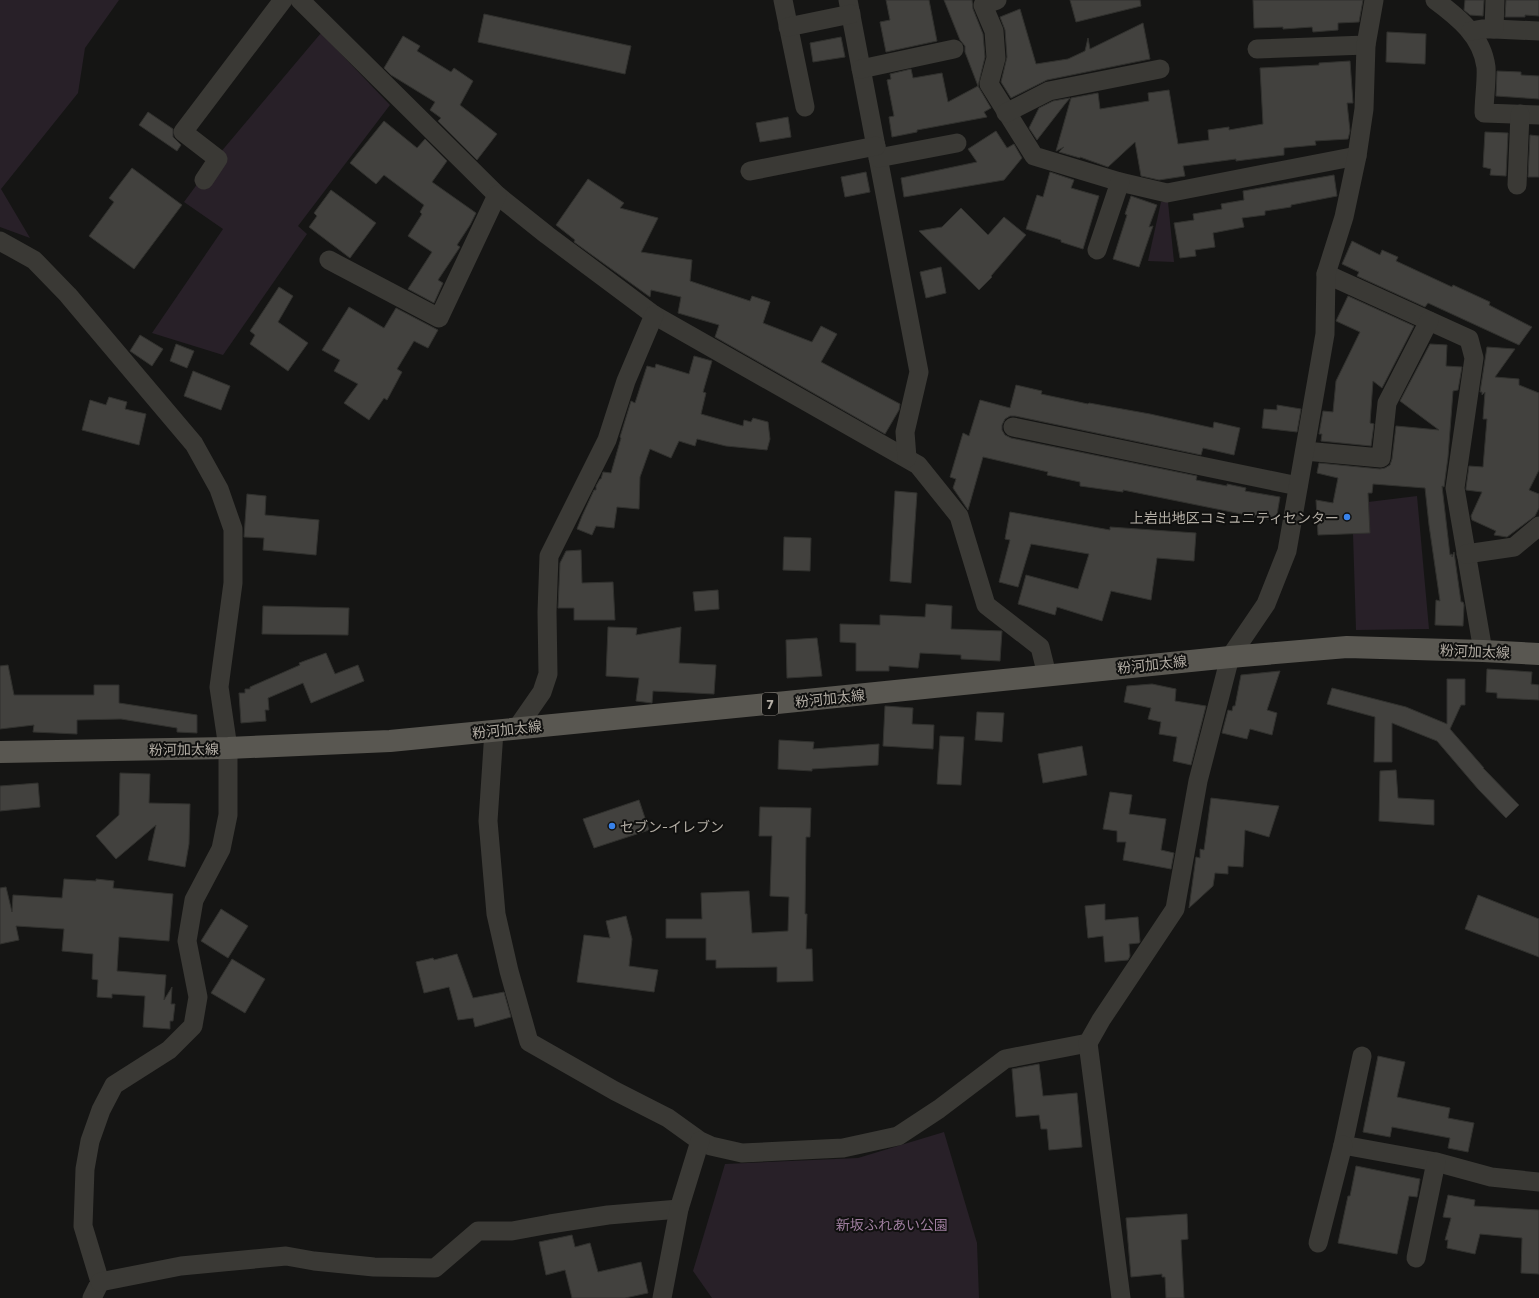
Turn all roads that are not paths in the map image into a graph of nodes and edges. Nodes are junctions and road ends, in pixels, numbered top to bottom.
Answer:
1 (283, 0) edge
2 (300, 0) edge
3 (783, 0) edge
4 (1374, 0) edge
5 (1435, 0) edge
6 (1495, 0) edge
7 (987, 2) edge
8 (849, 7) edge
9 (788, 27) junction
10 (1494, 29) junction
11 (1471, 31) junction
12 (1539, 31) edge
13 (1366, 45) junction
14 (954, 49) dead end
15 (1257, 49) dead end
16 (861, 69) junction
17 (1160, 69) dead end
18 (805, 107) dead end
19 (1006, 113) junction
20 (1520, 114) junction
21 (1539, 115) edge
22 (957, 143) dead end
23 (877, 152) junction
24 (1357, 156) junction
25 (750, 171) dead end
26 (204, 180) dead end
27 (1120, 182) junction
28 (1517, 185) dead end
29 (497, 195) junction
30 (0, 241) edge
31 (1097, 250) dead end
32 (329, 260) dead end
33 (1326, 274) junction
34 (654, 315) junction
35 (1429, 321) junction
36 (1013, 427) dead end
37 (1305, 451) junction
38 (907, 458) junction
39 (1298, 486) junction
40 (1539, 526) edge
41 (1466, 554) junction
42 (1483, 651) junction
43 (1539, 654) edge
44 (1230, 657) junction
45 (1047, 675) junction
46 (517, 728) junction
47 (494, 731) junction
48 (228, 748) junction
49 (0, 752) edge
50 (1088, 1043) junction
51 (1362, 1056) dead end
52 (700, 1141) junction
53 (1343, 1145) junction
54 (1436, 1162) junction
55 (1539, 1182) edge
56 (679, 1209) junction
57 (1318, 1243) dead end
58 (1416, 1258) dead end
59 (96, 1290) edge
60 (662, 1298) edge
61 (1121, 1298) edge

1 - 26 street
2 - 29 street
3 - 9 street
4 - 13 street
5 - 11 street
6 - 10 street
7 - 19 street
8 - 9 street
8 - 16 street
9 - 18 street
10 - 11 street
10 - 12 street
11 - 20 street
13 - 15 street
13 - 24 street
14 - 16 street
16 - 23 street
17 - 19 street
19 - 27 street
20 - 21 street
20 - 28 street
22 - 23 street
23 - 25 street
23 - 38 street
24 - 27 street
24 - 33 street
27 - 31 street
29 - 32 street
29 - 34 street
30 - 48 street
33 - 35 street
33 - 37 street
34 - 38 street
34 - 46 street
35 - 37 street
35 - 41 street
36 - 39 street
37 - 39 street
38 - 45 street
39 - 44 street
40 - 41 street
41 - 42 street
42 - 43 main road, 粉河加太線 / 7
42 - 44 main road, 粉河加太線 / 7
44 - 45 main road, 粉河加太線 / 7
44 - 50 street
45 - 46 main road, 粉河加太線 / 7
46 - 47 main road, 粉河加太線 / 7
47 - 48 main road, 粉河加太線 / 7
47 - 52 street
48 - 49 main road, 粉河加太線 / 7
48 - 59 street
50 - 52 street
50 - 61 street
51 - 53 street
52 - 56 street
53 - 54 street
53 - 57 street
54 - 55 street
54 - 58 street
56 - 59 street
56 - 60 street

